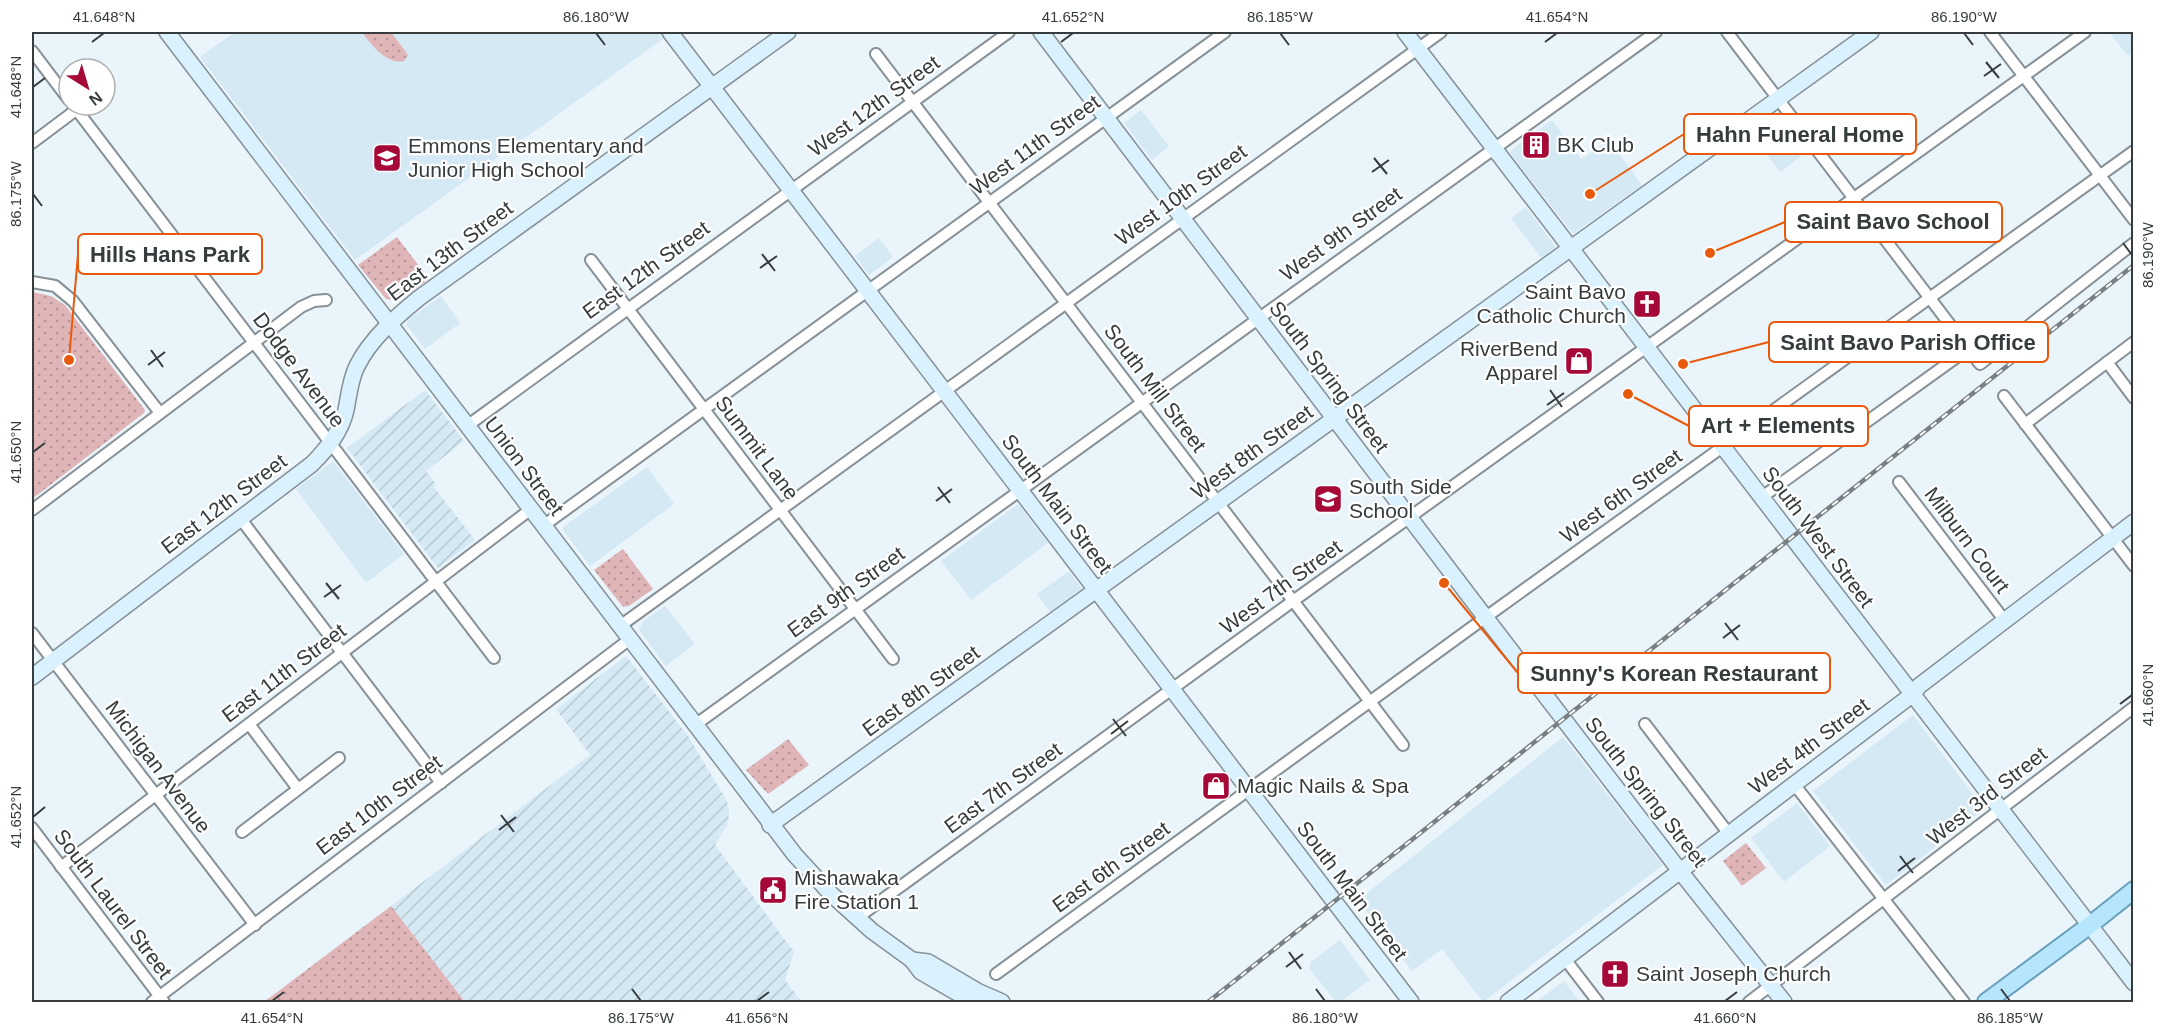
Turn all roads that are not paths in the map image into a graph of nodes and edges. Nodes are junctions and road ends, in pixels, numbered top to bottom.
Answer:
1 (167, 32) edge
2 (670, 32) edge
3 (788, 32) edge
4 (1010, 32) edge
5 (1041, 32) edge
6 (1225, 32) edge
7 (1405, 32) edge
8 (1441, 32) edge
9 (1656, 32) edge
10 (1727, 32) edge
11 (1871, 32) edge
12 (1990, 32) edge
13 (2085, 32) edge
14 (1418, 48) junction
15 (32, 51) edge
16 (876, 54) dead end
17 (2023, 75) junction
18 (57, 84) edge
19 (712, 86) junction
20 (1779, 98) junction
21 (913, 102) junction
22 (62, 117) edge
23 (82, 117) edge
24 (1106, 117) junction
25 (32, 143) edge
26 (1494, 149) junction
27 (2133, 152) edge
28 (2100, 176) junction
29 (791, 190) junction
30 (1854, 198) junction
31 (989, 202) junction
32 (1182, 218) junction
33 (2133, 220) edge
34 (2133, 243) edge
35 (1571, 249) junction
36 (591, 260) dead end
37 (32, 282) edge
38 (867, 290) junction
39 (1929, 297) junction
40 (326, 300) dead end
41 (1066, 303) junction
42 (627, 310) junction
43 (1258, 318) junction
44 (389, 324) junction
45 (253, 342) junction
46 (2133, 342) edge
47 (1647, 348) junction
48 (1968, 349) junction
49 (2107, 362) junction
50 (944, 390) junction
51 (2004, 396) dead end
52 (2133, 398) edge
53 (1142, 402) junction
54 (703, 409) junction
55 (160, 413) junction
56 (1334, 418) junction
57 (2025, 424) junction
58 (467, 426) junction
59 (330, 443) junction
60 (1723, 447) junction
61 (1899, 482) dead end
62 (1021, 491) junction
63 (1761, 497) junction
64 (1217, 503) junction
65 (531, 509) junction
66 (32, 510) edge
67 (780, 510) junction
68 (240, 518) junction
69 (1410, 518) junction
70 (2133, 522) edge
71 (543, 526) junction
72 (2112, 539) junction
73 (2133, 566) edge
74 (436, 581) junction
75 (1096, 591) junction
76 (1293, 601) junction
77 (855, 609) junction
78 (1486, 617) junction
79 (2005, 621) junction
80 (620, 626) junction
81 (32, 633) edge
82 (630, 639) junction
83 (343, 653) junction
84 (494, 658) dead end
85 (893, 659) dead end
86 (52, 660) junction
87 (32, 677) edge
88 (1172, 690) junction
89 (1912, 694) junction
90 (1371, 702) junction
91 (2133, 707) edge
92 (249, 724) junction
93 (1645, 724) dead end
94 (695, 726) junction
95 (1403, 745) dead end
96 (339, 758) dead end
97 (441, 783) junction
98 (1794, 784) junction
99 (298, 789) junction
100 (1248, 790) junction
101 (155, 795) junction
102 (2001, 810) junction
103 (770, 825) junction
104 (32, 828) edge
105 (242, 832) dead end
106 (1729, 834) junction
107 (60, 867) junction
108 (1680, 871) junction
109 (2133, 890) edge
110 (1884, 900) junction
111 (857, 918) junction
112 (255, 925) junction
113 (2090, 925) junction
114 (1565, 959) junction
115 (912, 960) junction
116 (996, 974) dead end
117 (2133, 983) edge
118 (1771, 986) junction
119 (159, 1001) edge
120 (973, 1002) edge
121 (1002, 1002) edge
122 (1411, 1002) edge
123 (1508, 1002) edge
124 (1598, 1002) edge
125 (1749, 1002) edge
126 (1784, 1002) edge
127 (1964, 1002) edge
128 (1986, 1002) edge

1 - 44 street, Union Street
2 - 19 street, South Main Street
3 - 19 street, East 13th Street
4 - 21 street, West 12th Street
5 - 24 street, South Spring Street
6 - 24 street, West 11th Street
7 - 14 street, South West Street
8 - 14 street, West 10th Street
9 - 26 street, West 9th Street
10 - 20 street
11 - 20 street, West 8th Street
12 - 17 street
13 - 17 street, West 7th Street
14 - 26 street, South West Street
14 - 32 street, West 10th Street
15 - 18 street
16 - 21 street, South Mill Street
17 - 28 street
17 - 30 street, West 7th Street
19 - 29 street, South Main Street
19 - 44 street, East 13th Street
20 - 30 street
20 - 35 street, West 8th Street
21 - 29 street, West 12th Street
21 - 31 street, South Mill Street
22 - 25 street
23 - 45 street, Dodge Avenue
24 - 31 street, West 11th Street
24 - 32 street, South Spring Street
26 - 35 street, South West Street
26 - 43 street, West 9th Street
27 - 28 street, West 6th Street
28 - 33 street
28 - 39 street, West 6th Street
29 - 38 street, South Main Street
29 - 42 street, East 12th Street
30 - 39 street
30 - 47 street, West 7th Street
31 - 38 street, West 11th Street
31 - 41 street, South Mill Street
32 - 41 street, West 10th Street
32 - 43 street, South Spring Street
34 - 48 street
35 - 47 street, South West Street
35 - 56 street, West 8th Street
36 - 42 street, Summit Lane
37 - 55 street
38 - 50 street, South Main Street
38 - 54 street
39 - 48 street
39 - 60 street, West 6th Street
40 - 45 street
41 - 50 street, West 10th Street
41 - 53 street, South Mill Street
42 - 54 street, Summit Lane
42 - 58 street, East 12th Street
43 - 53 street, West 9th Street
43 - 56 street, South Spring Street
44 - 58 street, Union Street
44 - 59 street, East 12th Street
45 - 55 street
45 - 59 street, Dodge Avenue
46 - 49 street
47 - 60 street, South West Street
47 - 69 street, West 7th Street
48 - 63 street
49 - 52 street
49 - 57 street
50 - 62 street, South Main Street
50 - 67 street
51 - 57 street
53 - 62 street, West 9th Street
53 - 64 street, South Mill Street
54 - 67 street, Summit Lane
54 - 71 street
55 - 66 street
56 - 64 street, West 8th Street
56 - 69 street, South Spring Street
57 - 72 street
58 - 65 street, Union Street
59 - 68 street, East 12th Street
59 - 74 street, Dodge Avenue
60 - 63 street, South West Street
60 - 78 street, West 6th Street
61 - 79 street, Milburn Court
62 - 75 street, South Main Street
62 - 77 street, East 9th Street
63 - 89 street, South West Street
64 - 75 street, West 8th Street
64 - 76 street, South Mill Street
65 - 71 street, Union Street
65 - 74 street, East 11th Street
67 - 77 street, Summit Lane
67 - 80 street
68 - 83 street
68 - 86 street, East 12th Street
69 - 76 street, West 7th Street
69 - 78 street, South Spring Street
70 - 72 street, West 4th Street
71 - 80 street, Union Street
72 - 73 street
72 - 79 street, West 4th Street
74 - 83 street, East 11th Street
74 - 84 street, Dodge Avenue
75 - 88 street, South Main Street
75 - 103 street, East 8th Street
76 - 88 street, West 7th Street
76 - 90 street, South Mill Street
77 - 85 street, Summit Lane
77 - 94 street, East 9th Street
78 - 90 street, West 6th Street
78 - 108 street, South Spring Street
79 - 89 street, West 4th Street
80 - 82 street, Union Street
81 - 86 street, Michigan Avenue
82 - 94 street, Union Street
82 - 97 street, East 10th Street
83 - 92 street, East 11th Street
83 - 97 street
86 - 87 street, East 12th Street
86 - 101 street, Michigan Avenue
88 - 100 street, South Main Street
88 - 111 street, East 7th Street
89 - 98 street, West 4th Street
89 - 102 street, South West Street
90 - 95 street, South Mill Street
90 - 100 street, West 6th Street
91 - 102 street, West 3rd Street
92 - 99 street
92 - 101 street, East 11th Street
93 - 106 street
94 - 103 street, Union Street
96 - 99 street
97 - 112 street, East 10th Street
98 - 106 street, West 4th Street
98 - 110 street
99 - 105 street
100 - 116 street, East 6th Street
100 - 122 street, South Main Street
101 - 107 street, East 11th Street
101 - 112 street, Michigan Avenue
102 - 110 street, West 3rd Street
102 - 113 street, South West Street
103 - 111 street, Union Street
104 - 107 street, South Laurel Street
106 - 108 street, West 4th Street
107 - 119 street, South Laurel Street
108 - 114 street, West 4th Street
108 - 118 street, South Spring Street
109 - 113 main road
110 - 118 street, West 3rd Street
110 - 127 street
111 - 115 street, Union Street
112 - 119 street, East 10th Street
113 - 117 street, South West Street
113 - 128 main road
114 - 123 street, West 4th Street
114 - 124 street
115 - 120 street, Union Street
115 - 121 street
118 - 125 street, West 3rd Street
118 - 126 street, South Spring Street

